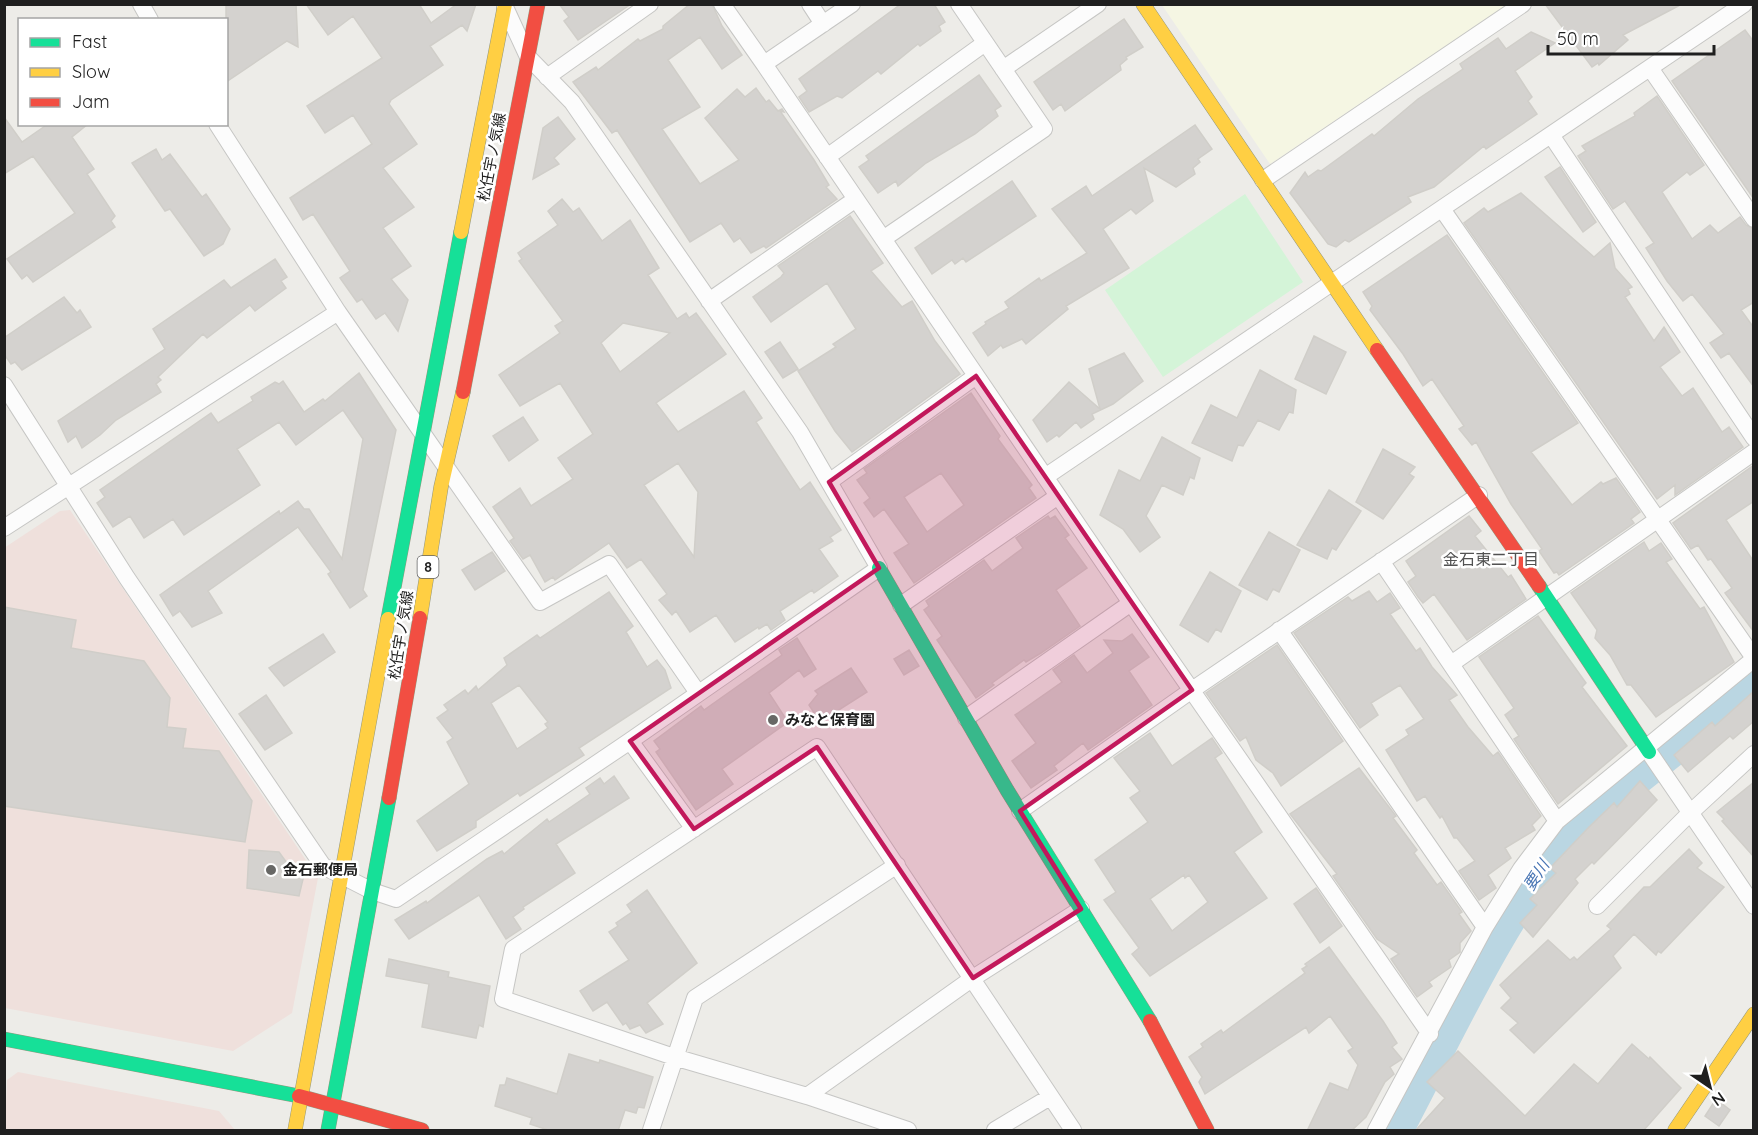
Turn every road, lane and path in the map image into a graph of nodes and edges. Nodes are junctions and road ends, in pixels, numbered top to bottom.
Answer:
1 (141, 4) edge
2 (538, 4) edge
3 (650, 4) edge
4 (722, 4) edge
5 (810, 4) edge
6 (852, 4) edge
7 (958, 4) edge
8 (1098, 4) edge
9 (1143, 4) edge
10 (1523, 4) edge
11 (1745, 4) edge
12 (504, 5) edge
13 (1754, 15) edge
14 (149, 18) edge
15 (823, 24) junction
16 (985, 43) junction
17 (528, 57) junction
18 (764, 64) junction
19 (1650, 68) junction
20 (1003, 69) junction
21 (547, 77) junction
22 (219, 126) edge
23 (1551, 135) junction
24 (827, 157) junction
25 (1263, 180) junction
26 (856, 199) junction
27 (1442, 209) junction
28 (1754, 219) edge
29 (883, 239) junction
30 (1331, 284) junction
31 (709, 301) junction
32 (338, 312) junction
33 (976, 376) junction
34 (4, 385) edge
35 (423, 433) junction
36 (1754, 438) edge
37 (1754, 452) edge
38 (446, 469) junction
39 (1045, 477) junction
40 (829, 482) junction
41 (70, 485) junction
42 (1479, 495) junction
43 (1058, 496) junction
44 (1656, 521) junction
45 (4, 528) edge
46 (1381, 561) junction
47 (879, 568) junction
48 (1547, 598) junction
49 (1131, 603) junction
50 (901, 605) junction
51 (1279, 630) junction
52 (1754, 659) edge
53 (1451, 664) junction
54 (1192, 690) junction
55 (698, 693) junction
56 (966, 718) junction
57 (630, 741) junction
58 (1650, 754) junction
59 (1754, 754) edge
60 (1020, 812) junction
61 (1690, 813) junction
62 (1557, 821) junction
63 (694, 829) junction
64 (897, 865) junction
65 (342, 877) junction
66 (372, 891) junction
67 (1597, 906) dead end
68 (1754, 906) edge
69 (1080, 909) junction
70 (1485, 927) junction
71 (973, 978) junction
72 (1754, 1014) edge
73 (1430, 1034) junction
74 (4, 1039) edge
75 (674, 1057) junction
76 (807, 1096) junction
77 (302, 1097) junction
78 (1050, 1097) junction
79 (333, 1104) junction
80 (295, 1131) edge
81 (328, 1131) edge
82 (422, 1131) edge
83 (651, 1131) edge
84 (908, 1131) edge
85 (995, 1131) edge
86 (1073, 1131) edge
87 (1207, 1131) edge
88 (1376, 1131) edge
89 (1675, 1131) edge

1 - 14 street
2 - 17 main road, 松任宇ノ気線 / 8
3 - 21 street
4 - 18 street
5 - 15 street
6 - 15 street
7 - 16 street
8 - 20 street
9 - 25 main road
10 - 25 street
11 - 13 street
11 - 19 street
12 - 17 street
12 - 35 main road, 松任宇ノ気線 / 8
15 - 18 street
16 - 20 street
16 - 24 street
17 - 21 street
17 - 38 main road, 松任宇ノ気線 / 8
18 - 24 street
19 - 23 street
19 - 28 street
20 - 29 street
21 - 31 street
22 - 32 street
23 - 27 street
23 - 36 street
24 - 26 street
25 - 30 main road
26 - 29 street
26 - 31 street
27 - 30 street
27 - 44 street
29 - 33 street
30 - 39 street
30 - 42 main road
31 - 40 street
32 - 35 street
32 - 41 street
33 - 39 street
33 - 40 street
34 - 41 street
35 - 38 street
35 - 65 main road, 松任宇ノ気線 / 8
37 - 44 street
38 - 55 street
38 - 66 main road, 松任宇ノ気線 / 8
39 - 43 street
40 - 47 street
41 - 45 street
41 - 65 street
42 - 46 street
42 - 48 main road
43 - 49 street
43 - 50 street
44 - 48 street
44 - 52 street
46 - 51 street
46 - 53 street
47 - 50 main road
47 - 55 street
48 - 53 street
48 - 58 main road
49 - 54 street
49 - 56 street
50 - 56 main road
51 - 54 street
51 - 70 street
52 - 58 street
53 - 62 street
54 - 60 street
54 - 73 street
55 - 57 street
56 - 60 main road
57 - 63 street
57 - 66 street
58 - 61 street
58 - 62 street
59 - 61 street
60 - 69 main road
61 - 67 street
61 - 68 street
62 - 70 street
63 - 64 street
63 - 75 street
64 - 71 street
64 - 75 street
65 - 66 street
65 - 77 main road, 松任宇ノ気線 / 8
66 - 79 main road, 松任宇ノ気線 / 8
69 - 71 street
69 - 87 main road
70 - 73 street
71 - 76 street
71 - 78 street
72 - 89 main road
73 - 88 street
74 - 77 main road
75 - 76 street
75 - 83 street
76 - 84 street
77 - 79 main road
77 - 80 main road, 松任宇ノ気線 / 8
78 - 85 street
78 - 86 street
79 - 81 main road, 松任宇ノ気線 / 8
79 - 82 main road

